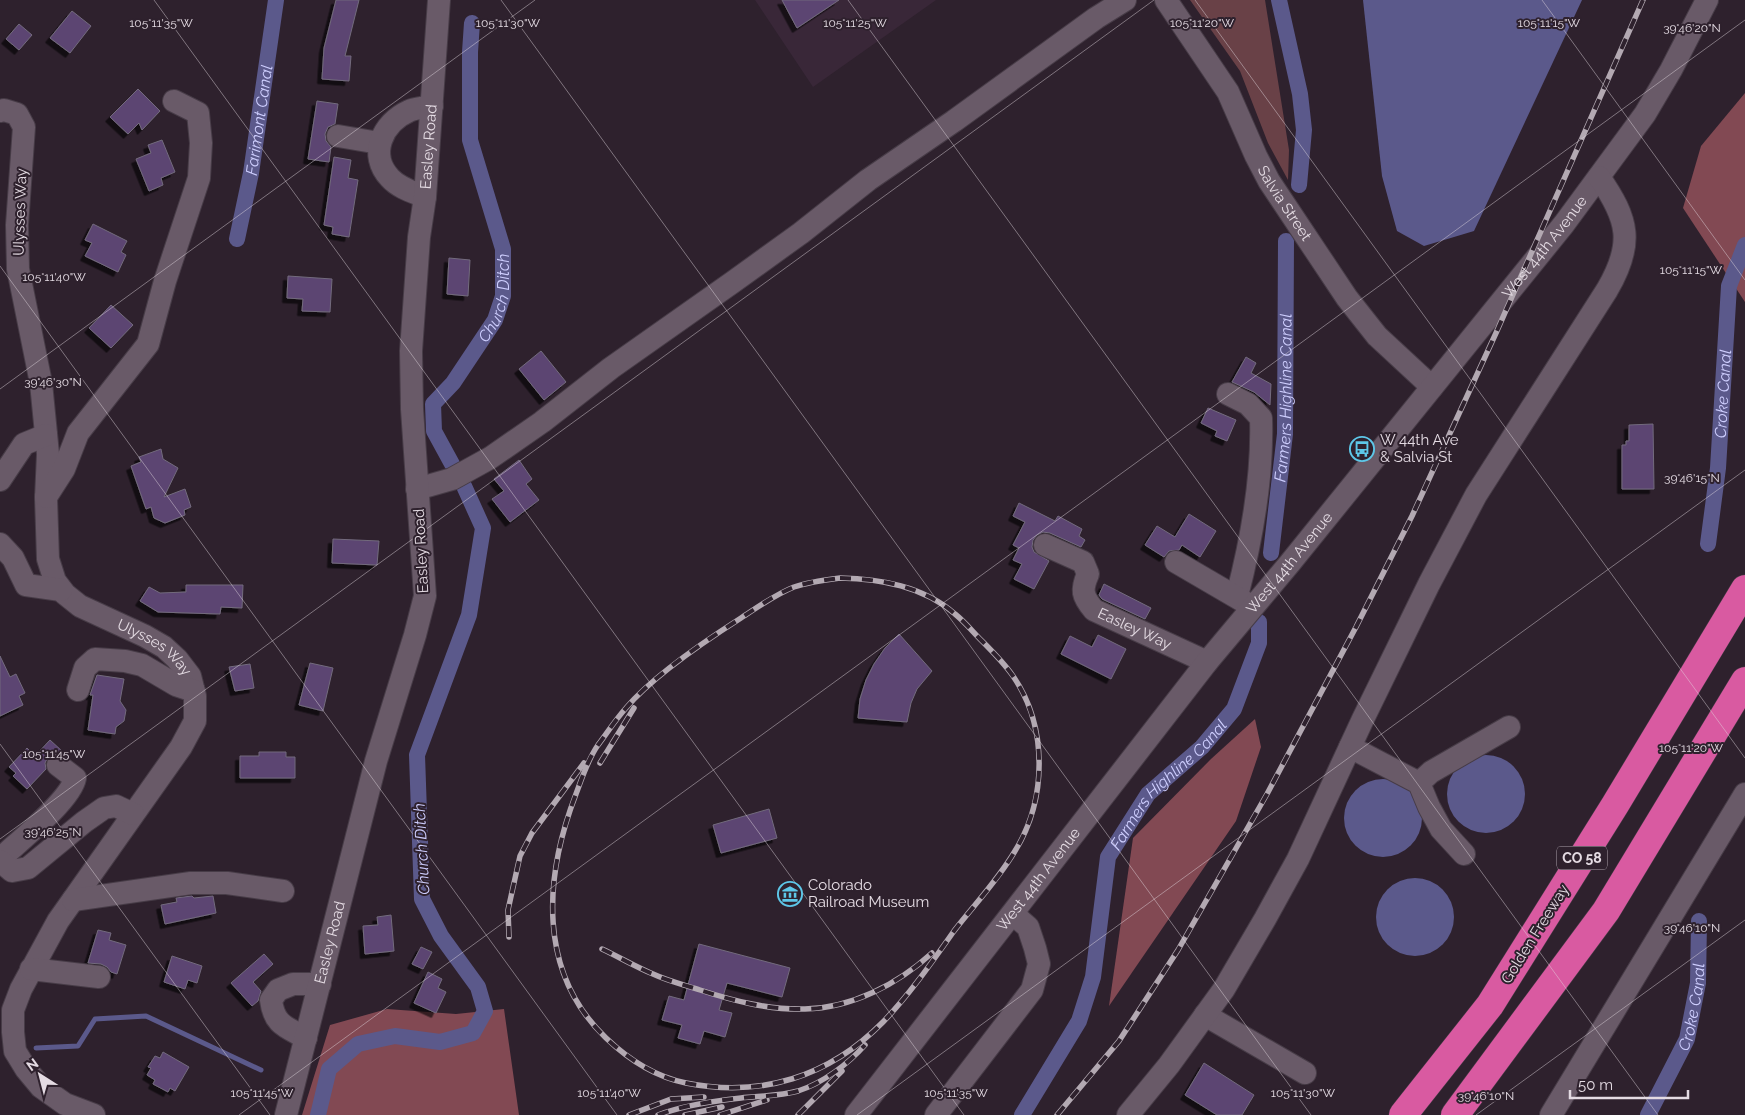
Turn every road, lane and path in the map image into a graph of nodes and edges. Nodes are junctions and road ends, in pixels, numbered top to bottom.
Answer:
1 (439, 0) edge
2 (1125, 0) edge
3 (1166, 0) edge
4 (1707, 0) edge
5 (174, 101) dead end
6 (432, 106) junction
7 (0, 111) edge
8 (338, 136) dead end
9 (379, 144) junction
10 (1599, 177) junction
11 (425, 197) junction
12 (1432, 386) junction
13 (1228, 394) dead end
14 (46, 435) junction
15 (0, 480) edge
16 (417, 489) junction
17 (46, 498) junction
18 (0, 544) edge
19 (1045, 545) dead end
20 (1176, 562) dead end
21 (1745, 589) edge
22 (61, 590) junction
23 (1249, 602) junction
24 (1207, 662) junction
25 (1745, 681) edge
26 (78, 690) dead end
27 (194, 691) junction
28 (1509, 727) dead end
29 (1350, 747) junction
30 (58, 765) dead end
31 (1419, 783) junction
32 (1745, 794) edge
33 (133, 814) junction
34 (1464, 854) dead end
35 (0, 860) edge
36 (283, 891) dead end
37 (73, 900) junction
38 (1013, 914) junction
39 (31, 969) junction
40 (100, 977) dead end
41 (320, 984) junction
42 (1205, 1015) junction
43 (306, 1038) junction
44 (1305, 1073) dead end
45 (94, 1115) edge
46 (286, 1115) edge
47 (856, 1115) edge
48 (936, 1115) edge
49 (1128, 1115) edge
50 (1403, 1115) edge
51 (1455, 1115) edge
52 (1551, 1115) edge

1 - 6 street, Easley Road
2 - 16 street
3 - 12 street, Salvia Street
4 - 10 street, West 44th Avenue
5 - 17 street
6 - 9 street
6 - 11 street, Easley Road
7 - 14 street, Ulysses Way
8 - 9 street
9 - 11 street
10 - 12 street, West 44th Avenue
10 - 29 street
11 - 16 street, Easley Road
12 - 23 street, West 44th Avenue
13 - 23 street
14 - 15 street
14 - 17 street, Ulysses Way
16 - 41 street, Easley Road
17 - 22 street, Ulysses Way
18 - 22 street
19 - 24 street, Easley Way
20 - 23 street
21 - 50 highway, Golden Freeway / CO 58
22 - 27 street, Ulysses Way
23 - 24 street, West 44th Avenue
24 - 38 street, West 44th Avenue
25 - 51 highway, CO 58
26 - 27 street
27 - 33 street, Ulysses Way
28 - 31 street
29 - 31 street
29 - 42 street
30 - 35 street
31 - 34 street
32 - 52 street
33 - 35 street
33 - 37 street, Ulysses Way
36 - 37 street
37 - 39 street, Ulysses Way
38 - 47 street, West 44th Avenue
38 - 48 street
39 - 40 street
39 - 45 street, Ulysses Way
41 - 43 street, Easley Road
41 - 43 street
42 - 44 street
42 - 49 street
43 - 46 street, Easley Road

